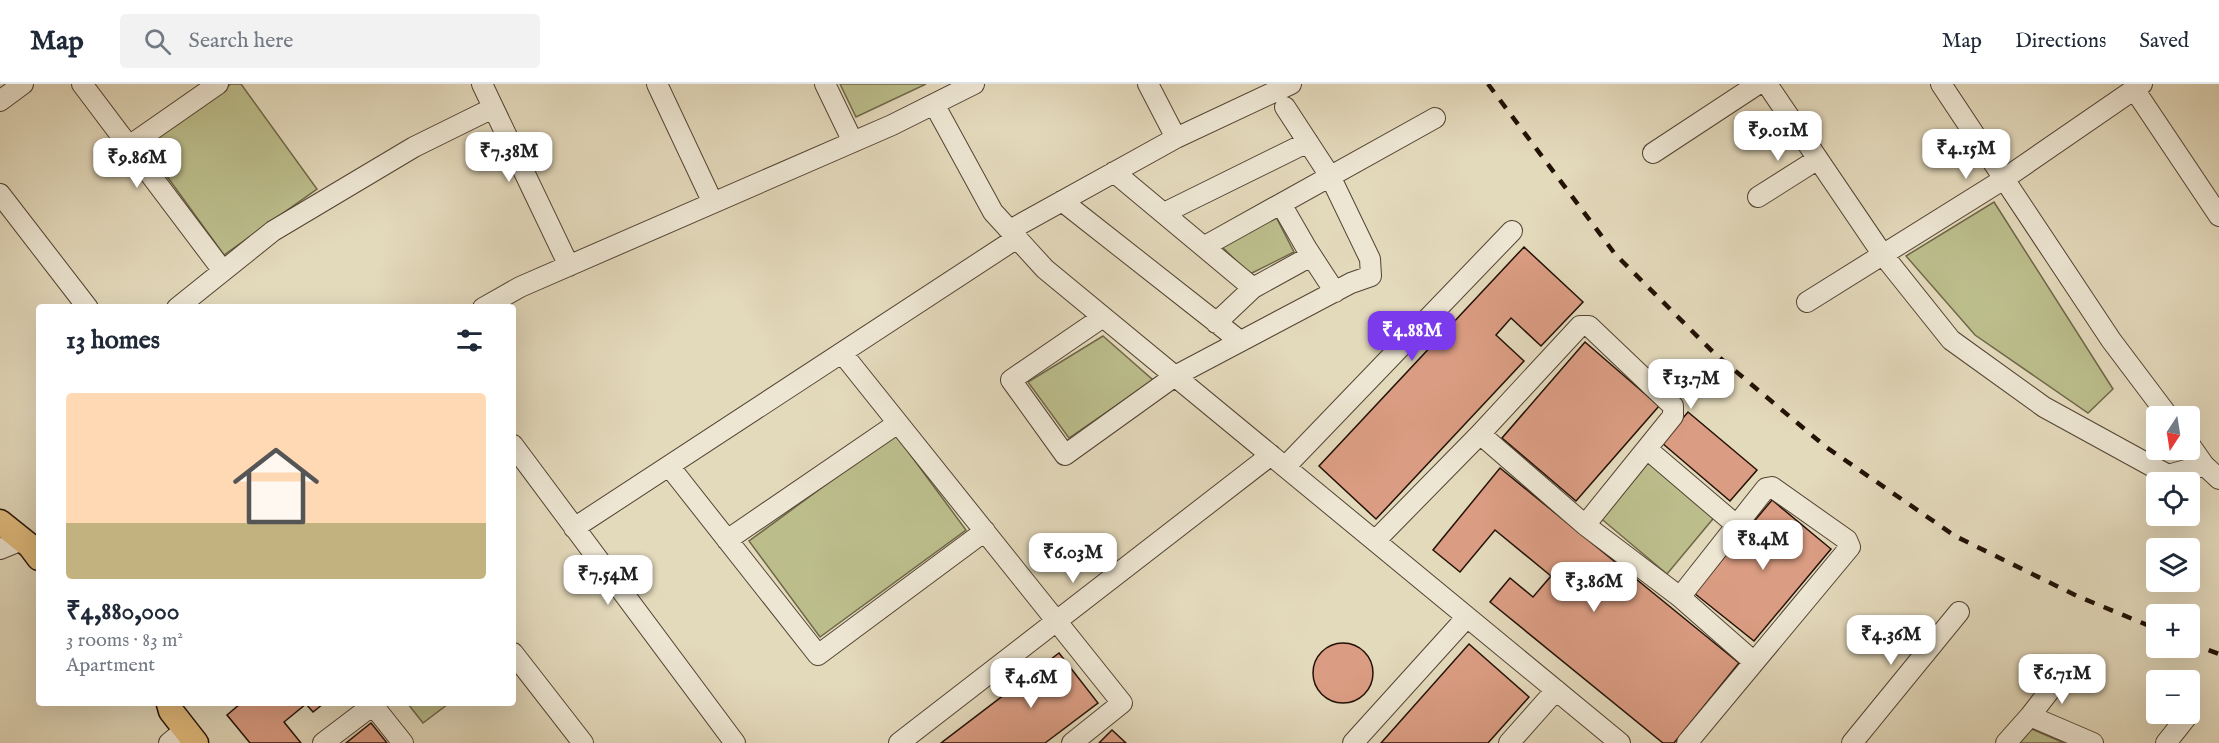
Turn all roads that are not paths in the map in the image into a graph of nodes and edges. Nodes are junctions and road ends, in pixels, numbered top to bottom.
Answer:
1 (23, 84) edge
2 (82, 84) edge
3 (218, 84) edge
4 (482, 84) edge
5 (657, 84) edge
6 (825, 84) edge
7 (974, 84) edge
8 (1148, 84) edge
9 (1291, 84) edge
10 (1758, 84) edge
11 (1767, 84) edge
12 (1941, 84) edge
13 (2138, 87) edge
14 (0, 101) edge
15 (934, 104) junction
16 (1285, 107) dead end
17 (493, 108) junction
18 (1435, 118) dead end
19 (1176, 138) junction
20 (853, 142) junction
21 (1308, 142) junction
22 (129, 146) junction
23 (1653, 153) dead end
24 (1818, 159) junction
25 (1114, 172) junction
26 (1330, 176) junction
27 (2004, 179) junction
28 (0, 194) edge
29 (1758, 197) dead end
30 (1062, 201) junction
31 (713, 203) junction
32 (1281, 204) junction
33 (1164, 213) junction
34 (2219, 216) edge
35 (1512, 231) dead end
36 (1013, 234) junction
37 (1205, 246) junction
38 (1307, 249) junction
39 (1883, 255) junction
40 (569, 266) junction
41 (223, 271) junction
42 (1253, 288) junction
43 (1335, 292) junction
44 (1807, 302) dead end
45 (85, 304) edge
46 (182, 304) edge
47 (490, 304) edge
48 (1103, 317) junction
49 (1216, 322) junction
50 (1240, 341) junction
51 (842, 353) junction
52 (1175, 376) junction
53 (2161, 406) edge
54 (898, 423) junction
55 (1480, 434) junction
56 (516, 449) edge
57 (1647, 449) junction
58 (2200, 459) edge
59 (1278, 461) junction
60 (2204, 465) junction
61 (669, 466) junction
62 (2219, 479) edge
63 (0, 510) edge
64 (0, 522) edge
65 (1735, 524) junction
66 (1585, 525) junction
67 (574, 528) junction
68 (985, 531) junction
69 (20, 540) edge
70 (727, 540) junction
71 (1375, 541) junction
72 (36, 555) edge
73 (1680, 597) junction
74 (1959, 612) dead end
75 (1467, 617) junction
76 (1056, 621) junction
77 (516, 657) edge
78 (1754, 662) junction
79 (2064, 672) dead end
80 (1556, 690) junction
81 (370, 706) edge
82 (375, 706) edge
83 (2030, 716) junction
84 (2181, 724) edge
85 (323, 743) edge
86 (403, 743) edge
87 (583, 743) edge
88 (735, 743) edge
89 (899, 743) edge
90 (1072, 743) edge
91 (1353, 743) edge
92 (1509, 743) edge
93 (1620, 743) edge
94 (1687, 743) edge
95 (1852, 743) edge
96 (2006, 743) edge
97 (2093, 743) edge
98 (2166, 743) edge

1 - 14 street
2 - 22 street
3 - 22 street
4 - 17 street
5 - 31 street
6 - 20 street
7 - 15 street
8 - 19 street
9 - 19 street
10 - 23 street
11 - 24 street
12 - 27 street
13 - 27 street
13 - 34 street
15 - 20 street
15 - 36 street
16 - 21 street
17 - 40 street
17 - 41 street
18 - 26 street
19 - 25 street
20 - 31 street
21 - 26 street
21 - 33 street
22 - 41 street
24 - 29 street
24 - 39 street
25 - 30 street
25 - 33 street
26 - 32 street
26 - 43 street
27 - 39 street
27 - 53 street
28 - 45 street
30 - 36 street
30 - 49 street
31 - 40 street
32 - 37 street
32 - 38 street
33 - 37 street
35 - 59 street
36 - 48 street
36 - 51 street
37 - 42 street
38 - 42 street
38 - 43 street
39 - 44 street
39 - 60 street
40 - 47 street
41 - 46 street
42 - 49 street
43 - 50 street
48 - 52 street
48 - 52 street
49 - 50 street
50 - 52 street
51 - 54 street
51 - 61 street
52 - 59 street
54 - 68 street
54 - 70 street
55 - 57 street
55 - 66 street
55 - 71 street
56 - 67 street
57 - 65 street
57 - 66 street
58 - 60 street
59 - 71 street
59 - 76 street
60 - 62 street
61 - 67 street
61 - 70 street
63 - 69 main road
64 - 69 main road
65 - 73 street
65 - 78 street
66 - 73 street
67 - 88 street
68 - 70 street
68 - 76 street
69 - 72 main road
71 - 75 street
73 - 78 street
74 - 95 street
75 - 80 street
75 - 91 street
76 - 89 street
76 - 90 street
77 - 87 street
78 - 94 street
79 - 83 street
80 - 92 street
80 - 93 street
81 - 85 street
82 - 86 street
83 - 96 street
83 - 97 street
84 - 98 street

